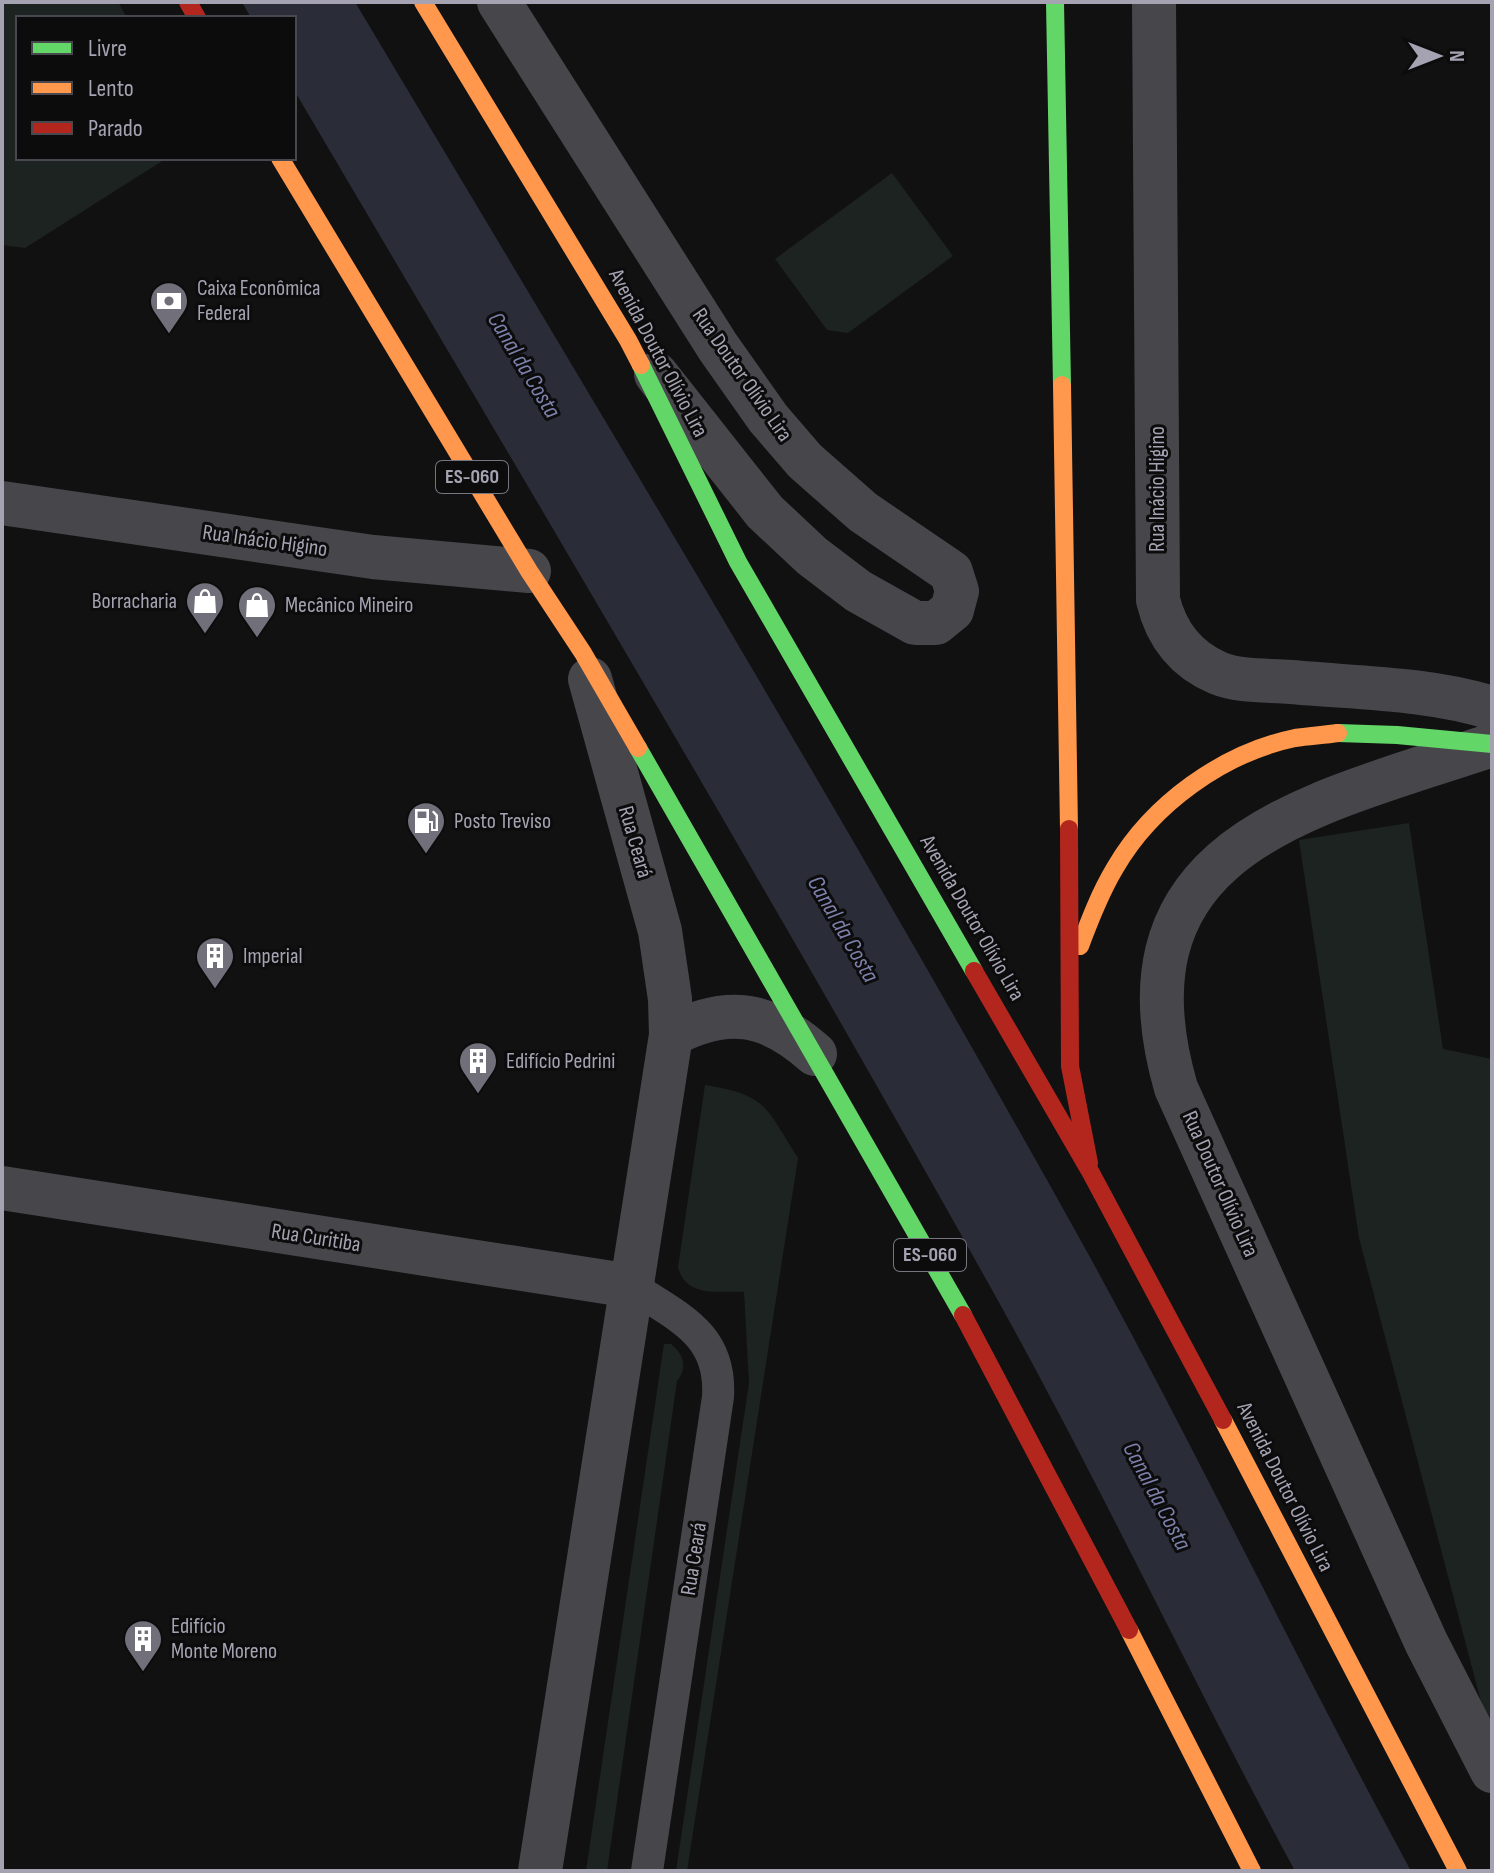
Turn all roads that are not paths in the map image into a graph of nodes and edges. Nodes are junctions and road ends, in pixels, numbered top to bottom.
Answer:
1 (423, 2) edge
2 (499, 2) edge
3 (1055, 2) edge
4 (1154, 2) edge
5 (281, 160) edge
6 (628, 340) junction
7 (2, 503) edge
8 (529, 571) junction
9 (583, 653) junction
10 (1492, 708) edge
11 (1492, 745) edge
12 (1069, 1011) junction
13 (671, 1035) junction
14 (815, 1054) junction
15 (1091, 1173) junction
16 (2, 1188) edge
17 (631, 1286) junction
18 (1492, 1771) edge
19 (540, 1871) edge
20 (647, 1871) edge
21 (1252, 1871) edge
22 (1458, 1871) edge

1 - 6 main road, Avenida Doutor Olívio Lira
2 - 6 street, Rua Doutor Olívio Lira
3 - 12 main road
4 - 10 street, Rua Inácio Higino
5 - 8 main road, ES-060
6 - 15 main road, Avenida Doutor Olívio Lira
7 - 8 street, Rua Inácio Higino
8 - 9 main road, ES-060
9 - 13 street, Rua Ceará
9 - 14 main road, ES-060
11 - 12 main road
11 - 18 street, Rua Doutor Olívio Lira
12 - 15 main road
13 - 14 street
13 - 17 street, Rua Ceará
14 - 21 main road, ES-060
15 - 22 main road, Avenida Doutor Olívio Lira
16 - 17 street, Rua Curitiba
17 - 19 street, Rua Ceará
17 - 20 lane, Rua Ceará

